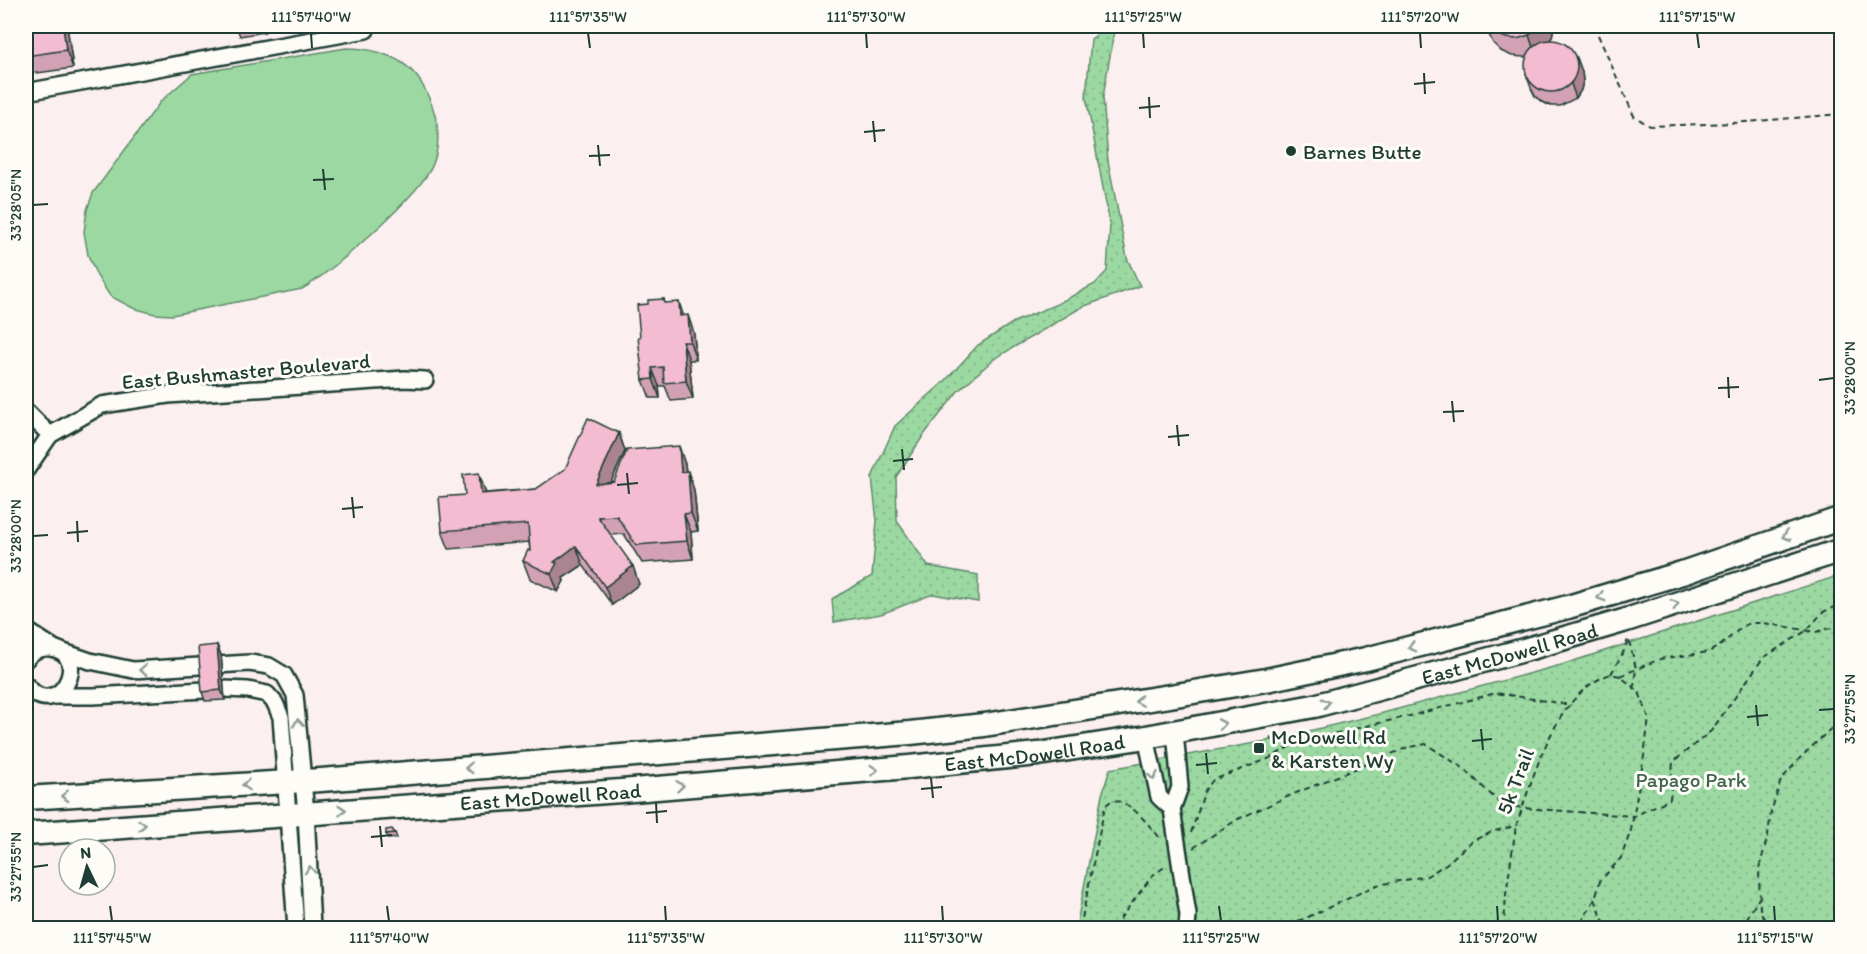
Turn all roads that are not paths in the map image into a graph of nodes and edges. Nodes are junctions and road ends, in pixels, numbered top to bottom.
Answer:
1 (366, 30) dead end
2 (26, 92) edge
3 (425, 380) dead end
4 (26, 411) edge
5 (50, 435) junction
6 (26, 470) edge
7 (1842, 518) edge
8 (1842, 550) edge
9 (26, 630) edge
10 (55, 649) junction
11 (26, 659) edge
12 (1358, 661) junction
13 (26, 685) edge
14 (38, 696) edge
15 (1175, 732) junction
16 (1146, 737) junction
17 (294, 782) junction
18 (26, 798) edge
19 (1172, 809) junction
20 (297, 813) junction
21 (26, 834) edge
22 (296, 928) edge
23 (312, 928) edge
24 (1187, 928) edge

1 - 2 street
3 - 5 street, East Bushmaster Boulevard
4 - 5 street
5 - 6 street, East Bushmaster Boulevard
7 -> 12 main road, East McDowell Road
15 -> 8 main road, East McDowell Road
9 - 10 street
10 - 11 street
10 - 14 street
17 -> 10 street
12 - 16 main road
12 -> 17 main road, East McDowell Road
13 - 14 street
14 - 17 street
15 - 16 main road, East McDowell Road
15 - 19 street
16 -> 19 street
20 -> 16 main road, East McDowell Road
17 -> 18 main road, East McDowell Road
17 - 20 street
19 - 24 street
21 -> 20 main road, East McDowell Road
20 - 22 street
23 -> 20 street

